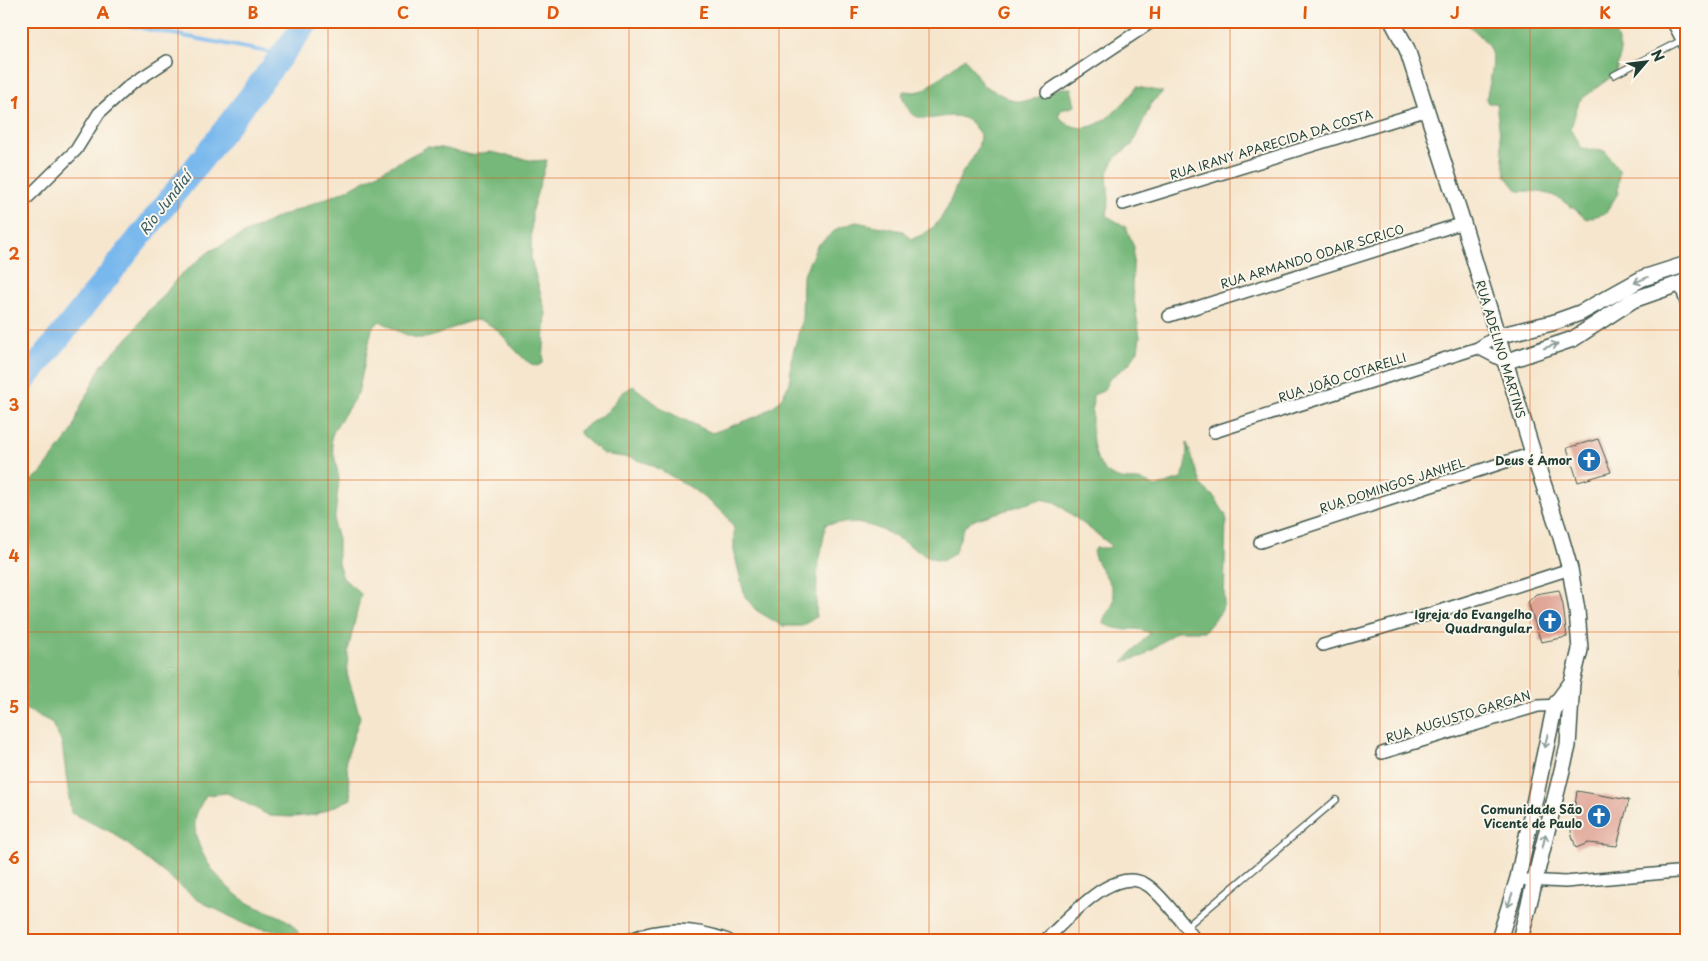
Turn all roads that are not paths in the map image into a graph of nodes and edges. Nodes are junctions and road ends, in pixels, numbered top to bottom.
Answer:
1 (1153, 21) edge
2 (1392, 21) edge
3 (1672, 21) edge
4 (1684, 44) edge
5 (167, 61) dead end
6 (1614, 75) dead end
7 (1046, 92) dead end
8 (1428, 110) junction
9 (21, 204) edge
10 (1123, 204) dead end
11 (1463, 223) junction
12 (1687, 264) edge
13 (1683, 282) edge
14 (1687, 306) edge
15 (1169, 316) dead end
16 (1497, 336) junction
17 (1478, 348) junction
18 (1505, 362) junction
19 (1214, 432) dead end
20 (1533, 453) junction
21 (1260, 542) dead end
22 (1570, 569) junction
23 (1323, 645) dead end
24 (1572, 682) junction
25 (1555, 705) junction
26 (1572, 706) junction
27 (1382, 753) dead end
28 (1336, 800) dead end
29 (1687, 872) edge
30 (1518, 878) junction
31 (1535, 882) junction
32 (1186, 927) junction
33 (628, 940) edge
34 (728, 940) edge
35 (1045, 940) edge
36 (1196, 940) edge
37 (1499, 940) edge
38 (1520, 940) edge

1 - 7 street
2 - 8 street, RUA ADELINO MARTINS
3 - 4 street
4 - 6 lane
5 - 9 street
8 - 10 street, RUA IRANY APARECIDA DA COSTA
8 - 11 street, RUA ADELINO MARTINS
11 - 15 street, RUA ARMANDO ODAIR SCRICO
11 - 16 street, RUA ADELINO MARTINS
12 -> 16 street
13 - 14 street
18 -> 13 street
16 - 17 street, RUA JOÃO COTARELLI
16 - 18 street, RUA ADELINO MARTINS
17 - 18 street
17 - 19 street, RUA JOÃO COTARELLI
18 - 20 street, RUA ADELINO MARTINS
20 - 21 street, RUA DOMINGOS JANHEL
20 - 22 street, RUA ADELINO MARTINS
22 - 23 street
22 - 24 street, RUA ADELINO MARTINS
24 - 25 street, RUA ADELINO MARTINS
24 - 26 street, RUA ADELINO MARTINS
25 - 26 street, RUA AUGUSTO GARGAN
25 - 27 street, RUA AUGUSTO GARGAN
25 -> 30 street, RUA ADELINO MARTINS
31 -> 26 street, RUA ADELINO MARTINS
28 - 32 lane
29 - 31 street
30 - 31 street
30 -> 37 street, RUA ADELINO MARTINS
31 - 38 street, RUA ADELINO MARTINS
32 - 35 street
32 - 36 street
33 - 34 street

